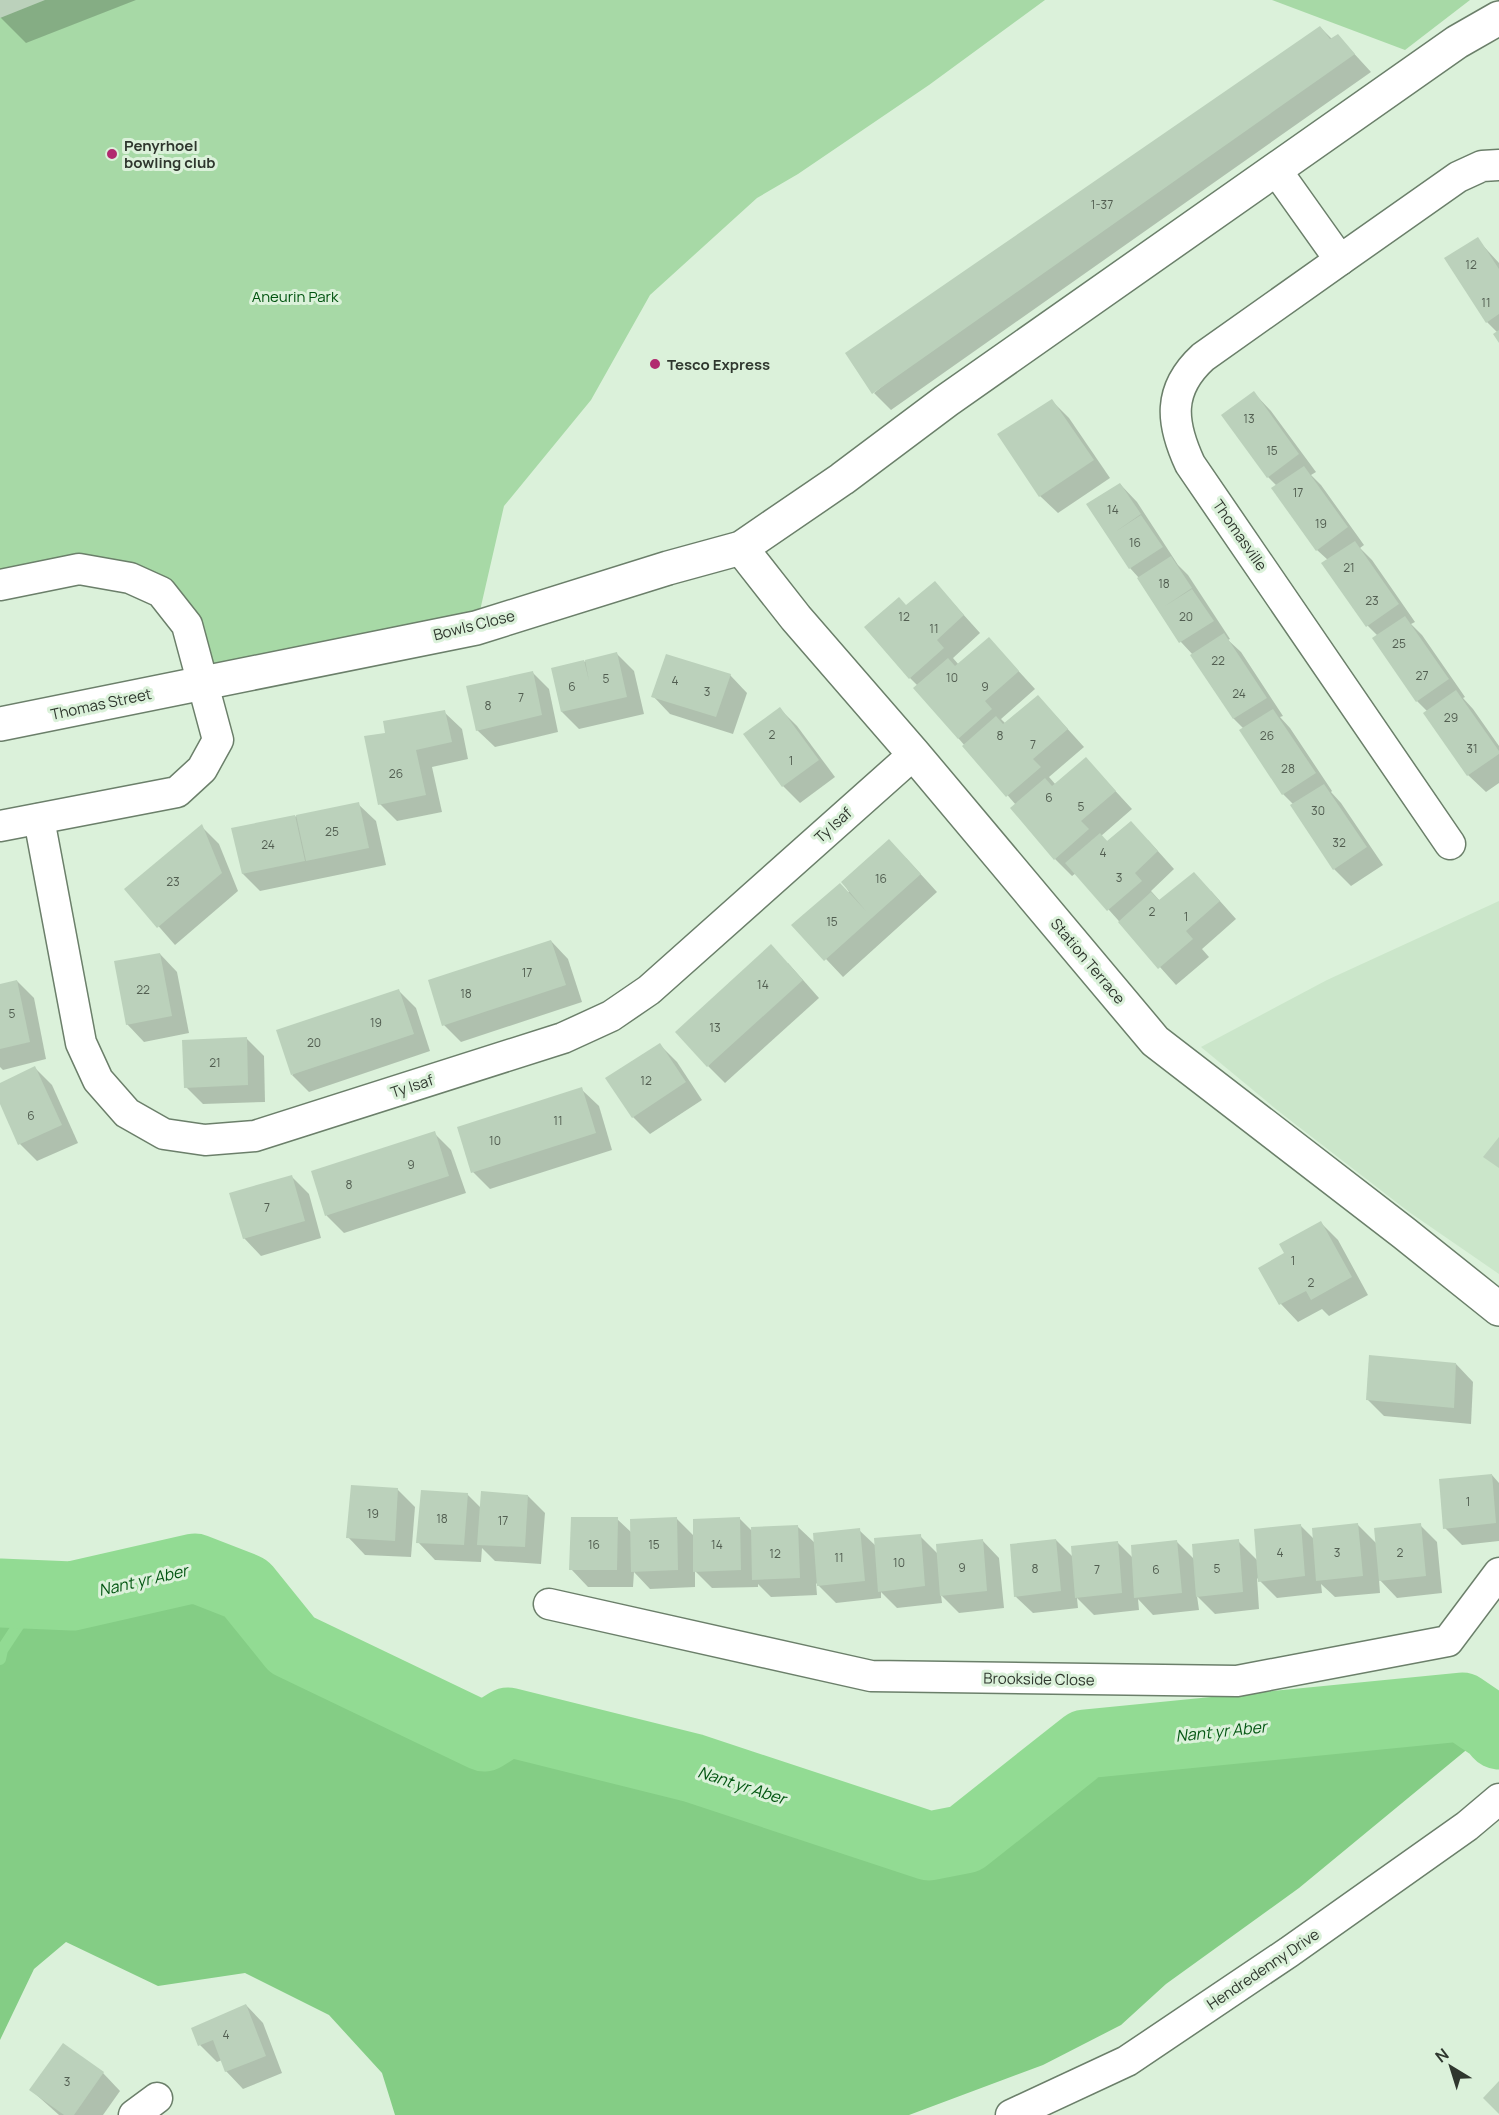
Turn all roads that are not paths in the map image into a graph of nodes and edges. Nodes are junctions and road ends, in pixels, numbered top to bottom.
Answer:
1 (1499, 18) edge
2 (1499, 165) edge
3 (1276, 170) junction
4 (1340, 260) junction
5 (741, 548) junction
6 (0, 585) edge
7 (202, 683) junction
8 (0, 724) edge
9 (914, 754) junction
10 (39, 819) junction
11 (0, 826) edge
12 (1450, 844) dead end
13 (1499, 1309) edge
14 (1499, 1573) edge
15 (549, 1604) dead end
16 (1499, 1799) edge
17 (1011, 2115) edge

1 - 3 main road, Bowls Close
2 - 4 street, Thomasville
3 - 4 street
3 - 5 main road, Bowls Close
4 - 12 street, Thomasville
5 - 7 main road, Bowls Close
5 - 9 main road, Station Terrace
6 - 7 street
7 - 8 main road, Thomas Street
7 - 10 street
9 - 10 street, Ty Isaf
9 - 13 main road, Station Terrace
10 - 11 street
14 - 15 street, Brookside Close
16 - 17 street, Hendredenny Drive

